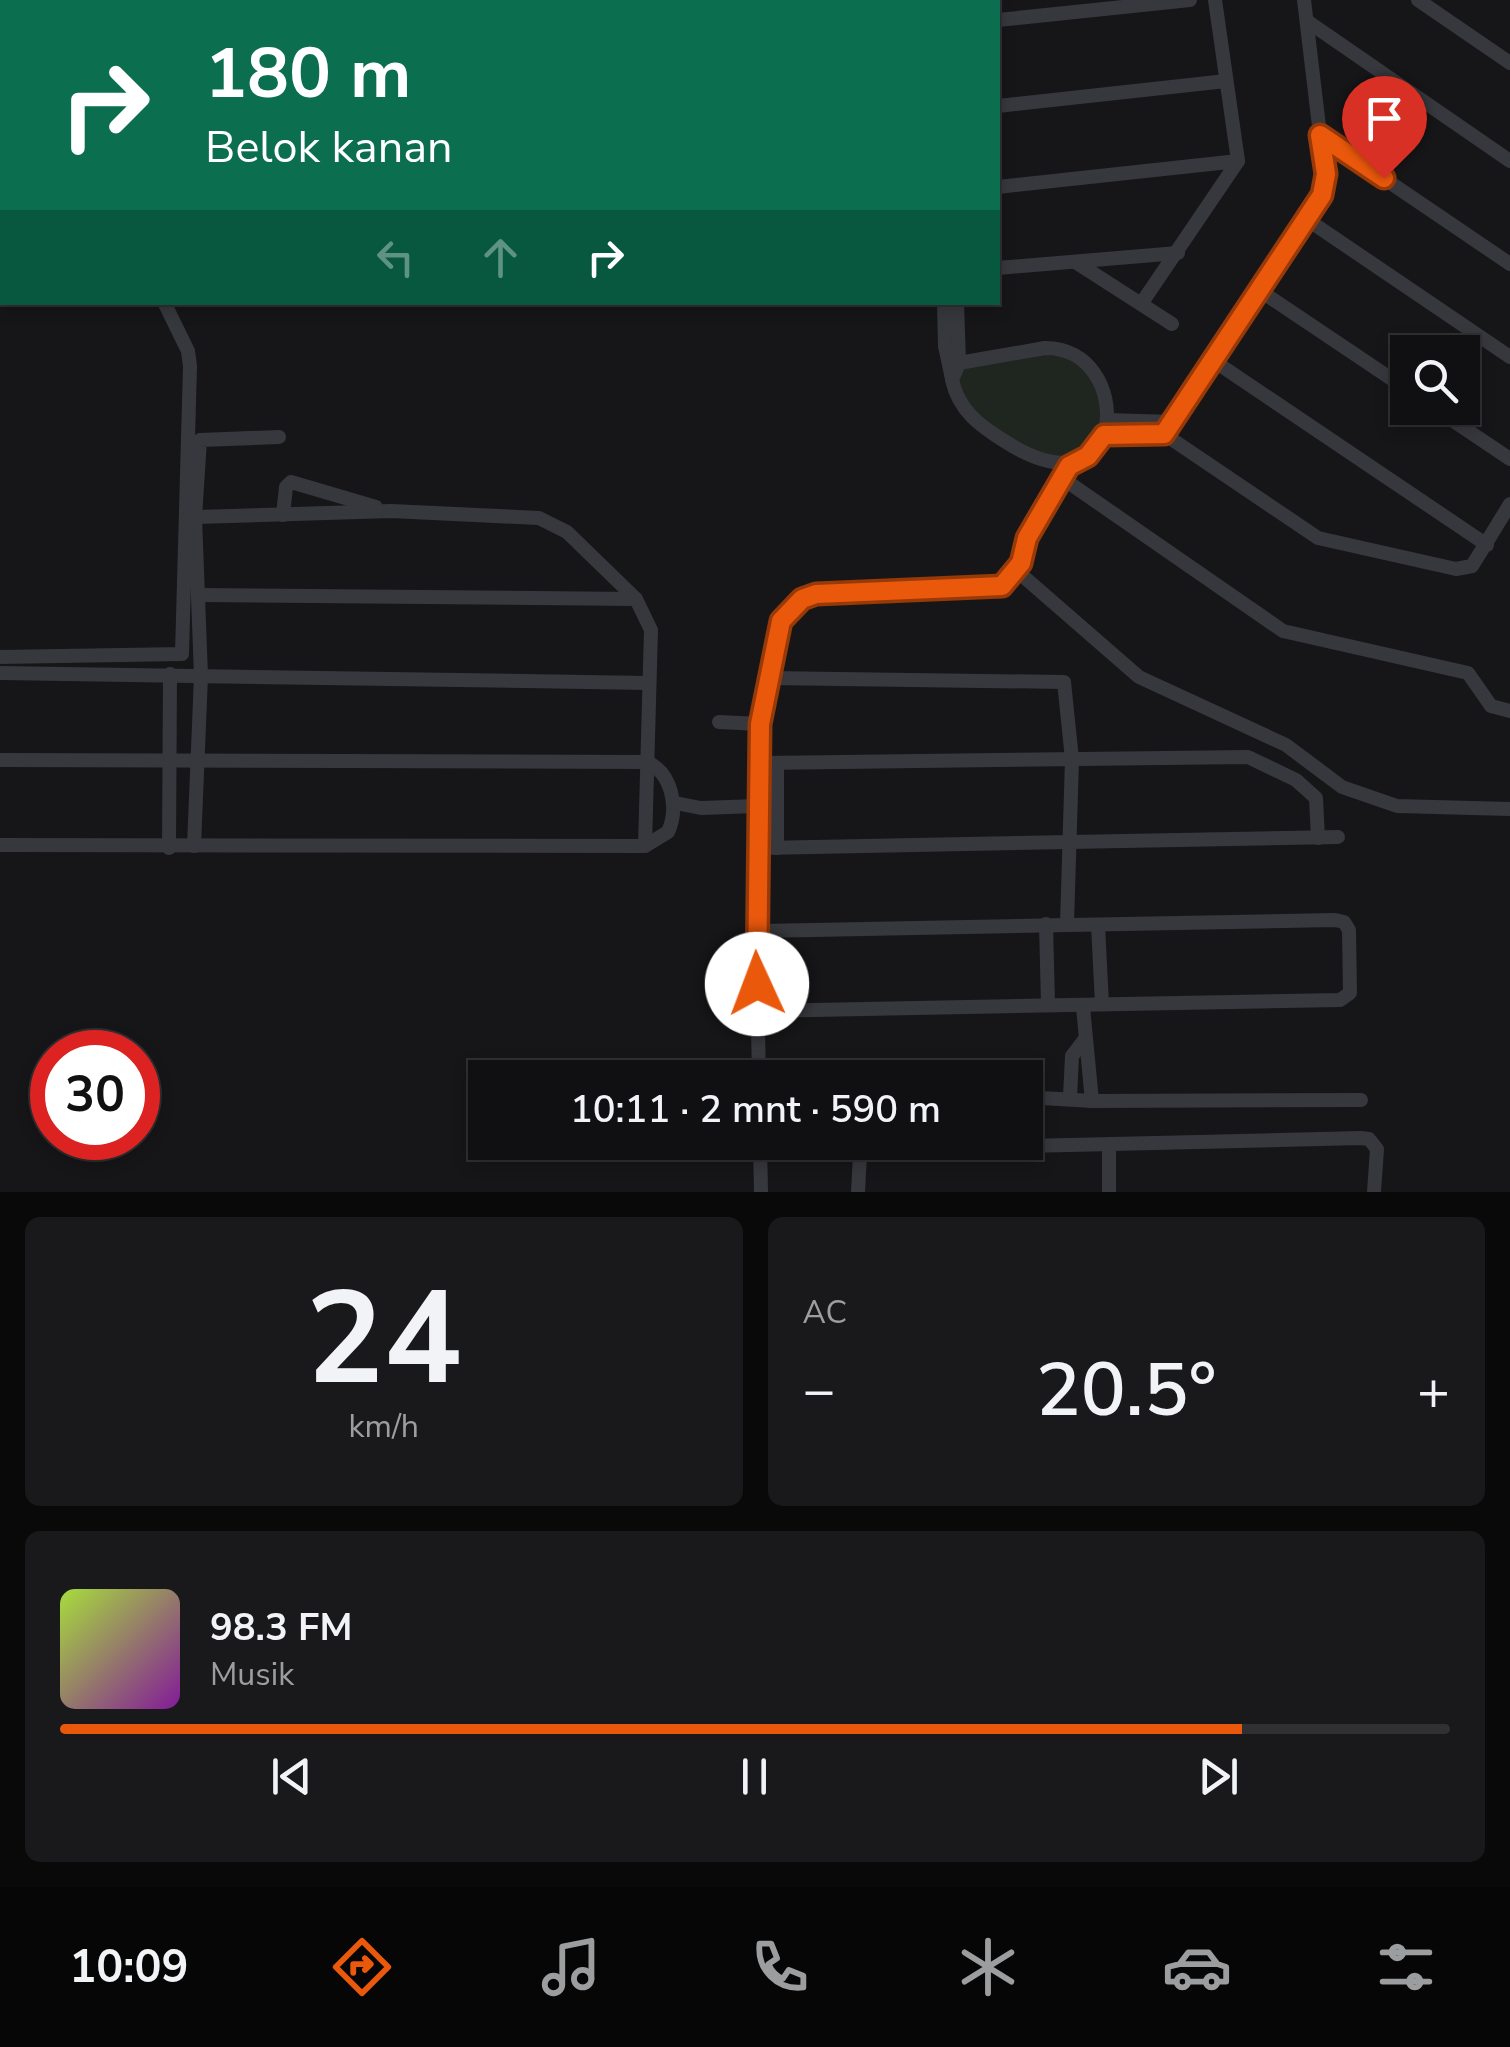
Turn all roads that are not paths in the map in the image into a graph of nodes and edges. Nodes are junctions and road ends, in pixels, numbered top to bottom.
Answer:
1 (1190, 0) edge
2 (1215, 0) edge
3 (1304, 0) edge
4 (1418, 0) edge
5 (1000, 20) edge
6 (1307, 22) junction
7 (1510, 63) edge
8 (1226, 81) junction
9 (1000, 106) edge
10 (1320, 135) junction
11 (1510, 160) edge
12 (1238, 162) junction
13 (1000, 186) edge
14 (1305, 218) junction
15 (1178, 253) junction
16 (1077, 264) junction
17 (1510, 264) edge
18 (1000, 268) edge
19 (1259, 290) junction
20 (1141, 304) junction
21 (165, 305) edge
22 (945, 305) edge
23 (957, 305) edge
24 (1172, 324) dead end
25 (954, 354) junction
26 (1510, 357) edge
27 (1214, 361) junction
28 (1390, 378) edge
29 (1460, 425) edge
30 (1106, 427) junction
31 (1168, 428) junction
32 (279, 436) dead end
33 (1510, 458) edge
34 (1065, 472) junction
35 (1510, 504) edge
36 (392, 511) junction
37 (283, 515) junction
38 (195, 516) junction
39 (1487, 545) junction
40 (1018, 566) junction
41 (199, 595) junction
42 (636, 598) junction
43 (0, 657) edge
44 (0, 673) edge
45 (170, 674) junction
46 (201, 676) junction
47 (768, 678) junction
48 (648, 683) junction
49 (1510, 711) edge
50 (719, 722) dead end
51 (760, 724) junction
52 (1072, 759) junction
53 (0, 760) edge
54 (197, 762) junction
55 (647, 762) junction
56 (168, 763) junction
57 (758, 763) junction
58 (777, 764) junction
59 (675, 803) junction
60 (757, 806) junction
61 (1510, 809) edge
62 (1338, 837) dead end
63 (1318, 838) junction
64 (1068, 843) junction
65 (0, 845) edge
66 (194, 846) junction
67 (645, 846) junction
68 (169, 848) junction
69 (757, 848) junction
70 (777, 848) junction
71 (1046, 924) junction
72 (1067, 924) junction
73 (1098, 925) junction
74 (763, 931) junction
75 (1048, 1004) junction
76 (1102, 1004) junction
77 (1083, 1007) junction
78 (774, 1010) junction
79 (758, 1011) junction
80 (1086, 1039) junction
81 (759, 1060) edge
82 (1043, 1097) edge
83 (1070, 1097) junction
84 (1361, 1100) dead end
85 (1092, 1102) junction
86 (1108, 1144) junction
87 (761, 1160) edge
88 (762, 1192) edge
89 (858, 1192) edge
90 (1110, 1192) edge
91 (1374, 1192) edge

1 - 5 street
2 - 8 street
3 - 6 street
4 - 7 street
6 - 10 street
6 - 11 street
8 - 9 street
8 - 12 street
10 - 14 street
10 - 17 street
12 - 13 street
12 - 15 street
14 - 19 street
14 - 26 street
15 - 16 street
15 - 20 street
16 - 18 street
16 - 20 street
19 - 27 street
19 - 28 street
20 - 24 street
21 - 43 street
22 - 25 street
23 - 25 street
25 - 30 street
25 - 34 street
27 - 31 street
27 - 39 street
29 - 33 street
30 - 31 street
30 - 34 street
31 - 39 street
32 - 38 street
34 - 40 street
34 - 49 street
35 - 39 street
36 - 37 street
36 - 37 street
36 - 42 street
37 - 38 street
38 - 41 street
40 - 47 street
40 - 61 street
41 - 42 street
41 - 46 street
42 - 48 street
44 - 45 street
45 - 46 street
45 - 56 street
46 - 48 street
46 - 54 street
47 - 51 street
47 - 52 street
48 - 55 street
50 - 51 street
51 - 57 street
52 - 58 street
52 - 63 street
52 - 64 street
53 - 56 street
54 - 55 street
54 - 56 street
54 - 66 street
55 - 59 street
55 - 67 street
56 - 68 street
57 - 58 street
57 - 60 street
58 - 70 street
59 - 60 street
59 - 67 street
60 - 69 street
62 - 63 street
63 - 64 street
64 - 70 street
64 - 72 street
65 - 68 street
66 - 67 street
66 - 68 street
69 - 70 street
69 - 74 street
71 - 72 street
71 - 74 street
71 - 75 street
72 - 73 street
73 - 76 street
73 - 76 street
74 - 78 street
74 - 79 street
75 - 77 street
75 - 78 street
76 - 77 street
77 - 80 street
78 - 79 street
79 - 81 street
80 - 83 street
80 - 85 street
82 - 83 street
83 - 85 street
84 - 85 street
86 - 89 street
86 - 90 street
86 - 91 street
87 - 88 street

